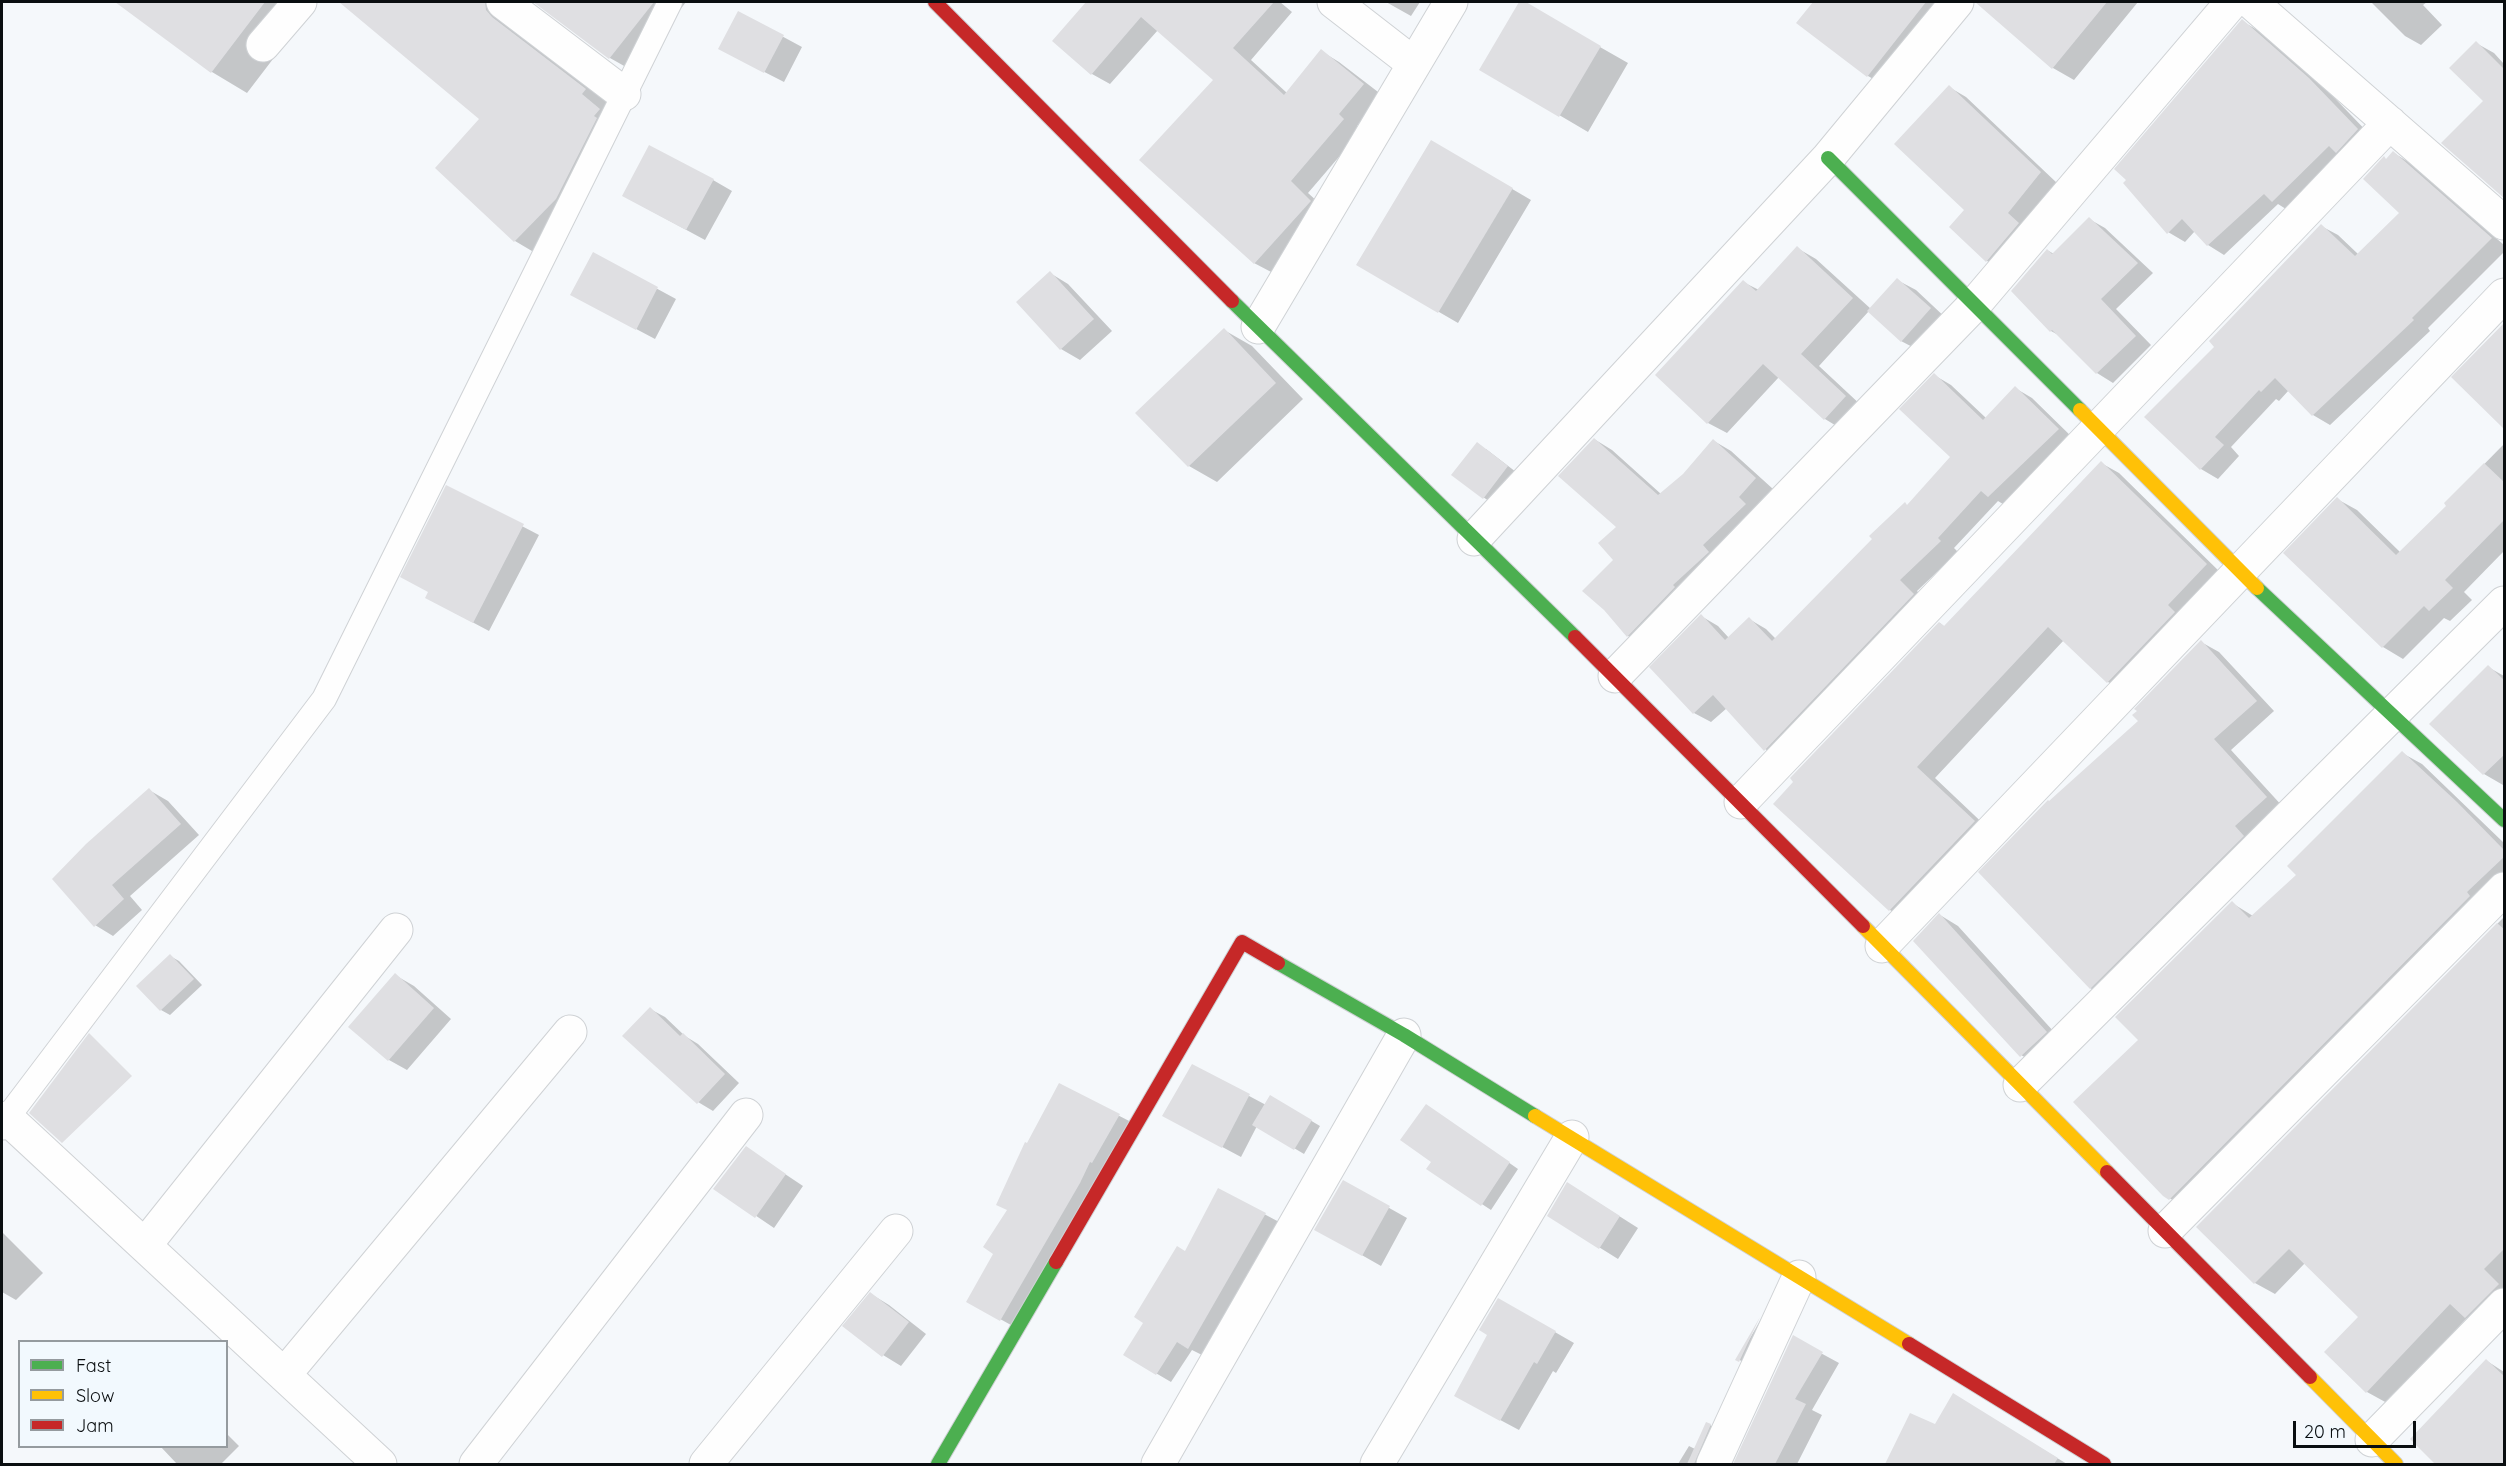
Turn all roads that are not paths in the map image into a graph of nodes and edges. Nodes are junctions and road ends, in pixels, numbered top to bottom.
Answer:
1 (300, 2) edge
2 (503, 2) edge
3 (669, 2) edge
4 (934, 2) edge
5 (1334, 2) edge
6 (1451, 2) edge
7 (1957, 2) edge
8 (2232, 2) edge
9 (2251, 2) edge
10 (263, 45) dead end
11 (1414, 64) junction
12 (624, 94) junction
13 (2390, 123) junction
14 (1828, 158) junction
15 (2505, 223) edge
16 (2505, 295) edge
17 (1974, 305) junction
18 (1258, 327) junction
19 (2098, 428) junction
20 (1474, 539) junction
21 (2240, 572) junction
22 (2505, 603) edge
23 (1615, 676) junction
24 (2391, 716) junction
25 (1741, 802) junction
26 (2505, 820) edge
27 (2505, 889) edge
28 (396, 930) dead end
29 (1882, 946) junction
30 (570, 1032) dead end
31 (1404, 1035) junction
32 (2020, 1085) junction
33 (746, 1115) dead end
34 (4, 1121) edge
35 (1572, 1137) junction
36 (896, 1231) dead end
37 (2165, 1231) junction
38 (145, 1245) junction
39 (1799, 1277) junction
40 (2505, 1305) edge
41 (284, 1375) junction
42 (2372, 1440) junction
43 (380, 1464) edge
44 (476, 1464) edge
45 (706, 1464) edge
46 (938, 1464) edge
47 (1158, 1464) edge
48 (1377, 1464) edge
49 (1713, 1464) edge
50 (2104, 1464) edge
51 (2396, 1464) edge

1 - 10 street
2 - 12 street
3 - 12 lane
4 - 18 street
5 - 11 street
6 - 11 street
7 - 14 street
8 - 17 street
9 - 13 street
11 - 18 street
12 - 34 lane
13 - 15 street
13 - 19 street
14 - 17 street
14 - 20 street
16 - 21 street
17 - 19 street
17 - 23 street
18 - 20 street
19 - 21 street
19 - 25 street
20 - 23 street
21 - 24 street
21 - 29 street
22 - 24 street
23 - 25 street
24 - 26 street
24 - 32 street
25 - 29 street
27 - 37 street
28 - 38 street
29 - 32 street
30 - 41 street
31 - 35 street
31 - 46 street
31 - 47 street
32 - 37 street
33 - 44 street
34 - 38 street
35 - 39 street
35 - 48 street
36 - 45 street
37 - 42 street
38 - 41 street
39 - 49 street
39 - 50 street
40 - 42 street
41 - 43 street
42 - 51 street

